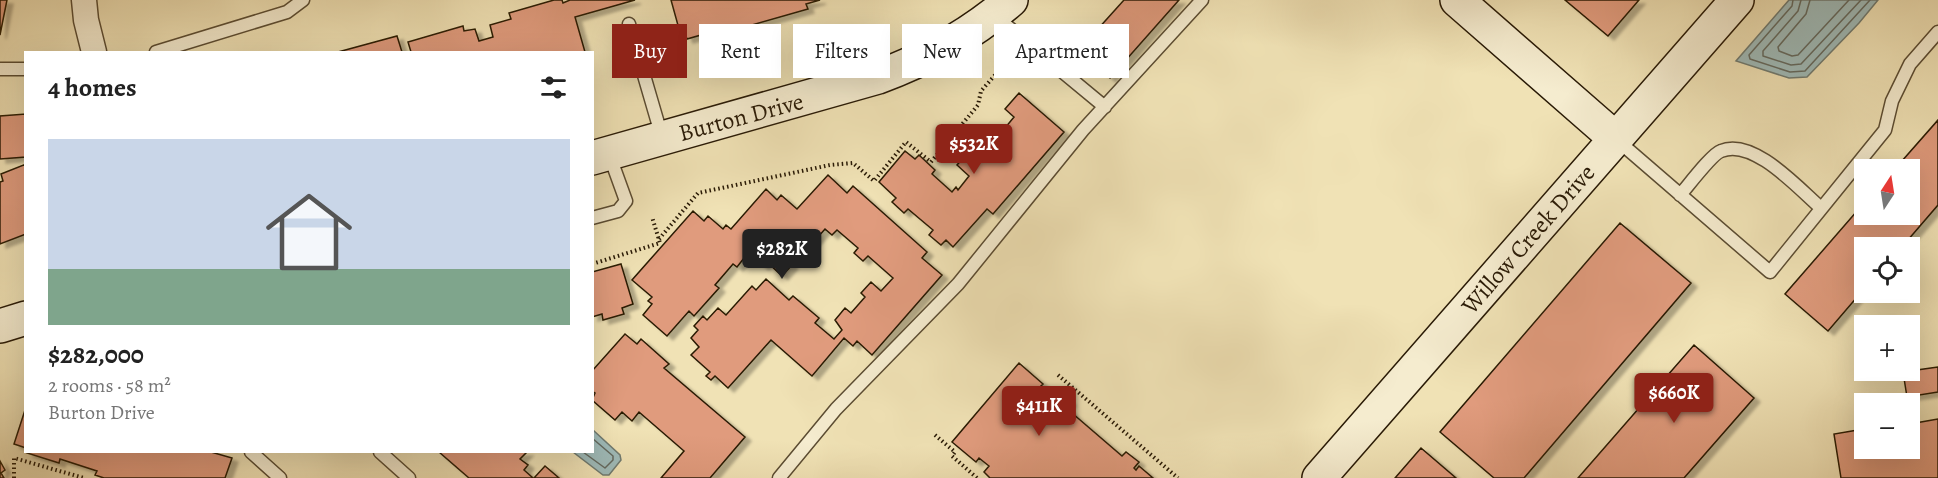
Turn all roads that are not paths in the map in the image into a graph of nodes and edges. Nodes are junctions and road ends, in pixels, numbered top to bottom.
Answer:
1 (84, 0) edge
2 (303, 0) edge
3 (1202, 0) edge
4 (1457, 0) edge
5 (1737, 0) edge
6 (1002, 7) edge
7 (1938, 32) edge
8 (94, 51) edge
9 (159, 51) edge
10 (0, 69) edge
11 (24, 69) edge
12 (645, 78) edge
13 (1105, 106) junction
14 (663, 139) junction
15 (1616, 139) junction
16 (601, 156) edge
17 (1680, 195) junction
18 (1821, 208) junction
19 (594, 217) edge
20 (24, 319) edge
21 (0, 326) edge
22 (252, 453) edge
23 (381, 453) edge
24 (280, 478) edge
25 (409, 478) edge
26 (779, 478) edge
27 (1319, 478) edge

1 - 8 street
2 - 9 lane
3 - 13 lane
4 - 15 street
5 - 15 street, Willow Creek Drive
6 - 13 lane
6 - 14 street, Burton Drive
7 - 18 lane
10 - 11 lane
12 - 14 lane
13 - 26 lane
14 - 16 street, Burton Drive
15 - 17 lane
15 - 27 street, Willow Creek Drive
16 - 19 lane
17 - 18 lane
17 - 18 lane
20 - 21 street
22 - 24 lane
23 - 25 lane

